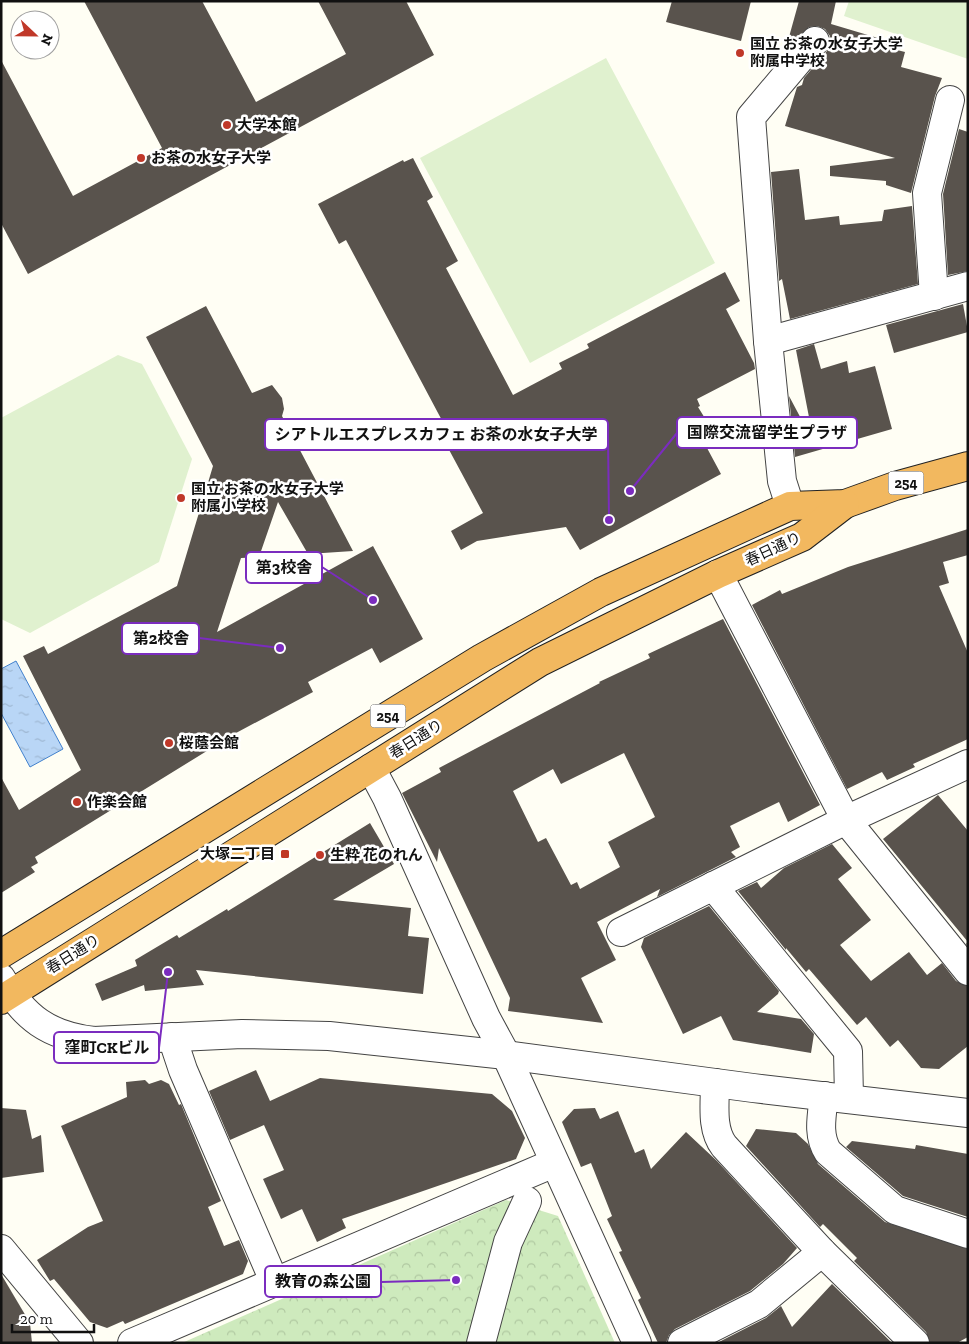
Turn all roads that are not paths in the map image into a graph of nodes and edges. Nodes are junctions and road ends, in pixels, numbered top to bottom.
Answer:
1 (815, 41) dead end
2 (950, 100) dead end
3 (968, 286) edge
4 (934, 296) junction
5 (768, 342) junction
6 (968, 466) edge
7 (845, 504) junction
8 (790, 506) junction
9 (718, 574) junction
10 (968, 764) edge
11 (370, 768) junction
12 (846, 820) junction
13 (713, 886) junction
14 (622, 932) dead end
15 (1, 954) edge
16 (968, 971) edge
17 (4, 991) edge
18 (172, 1036) junction
19 (506, 1055) junction
20 (715, 1083) junction
21 (837, 1097) junction
22 (968, 1113) edge
23 (554, 1163) junction
24 (527, 1201) dead end
25 (968, 1234) edge
26 (1, 1249) edge
27 (822, 1252) junction
28 (274, 1281) junction
29 (79, 1343) edge
30 (132, 1343) edge
31 (482, 1343) edge
32 (637, 1343) edge
33 (682, 1343) edge
34 (915, 1343) edge

1 - 5 street
2 - 4 street
3 - 4 street
4 - 5 street
5 - 8 street
6 - 7 highway, 春日通り / 254
7 - 8 highway, 春日通り / 254
7 - 9 highway, 春日通り / 254
8 - 15 highway, 春日通り / 254
9 - 11 highway, 春日通り / 254
9 - 12 street
10 - 12 street
11 - 17 highway, 春日通り / 254
11 - 19 street
12 - 13 street
12 - 16 street
13 - 14 street
13 - 21 street
17 - 18 street
18 - 19 street
18 - 28 street
19 - 20 street
19 - 23 street
20 - 21 street
20 - 27 street
21 - 22 street
21 - 25 street
23 - 28 street
23 - 32 street
24 - 31 street
26 - 29 street
27 - 33 street
27 - 34 street
28 - 30 street

